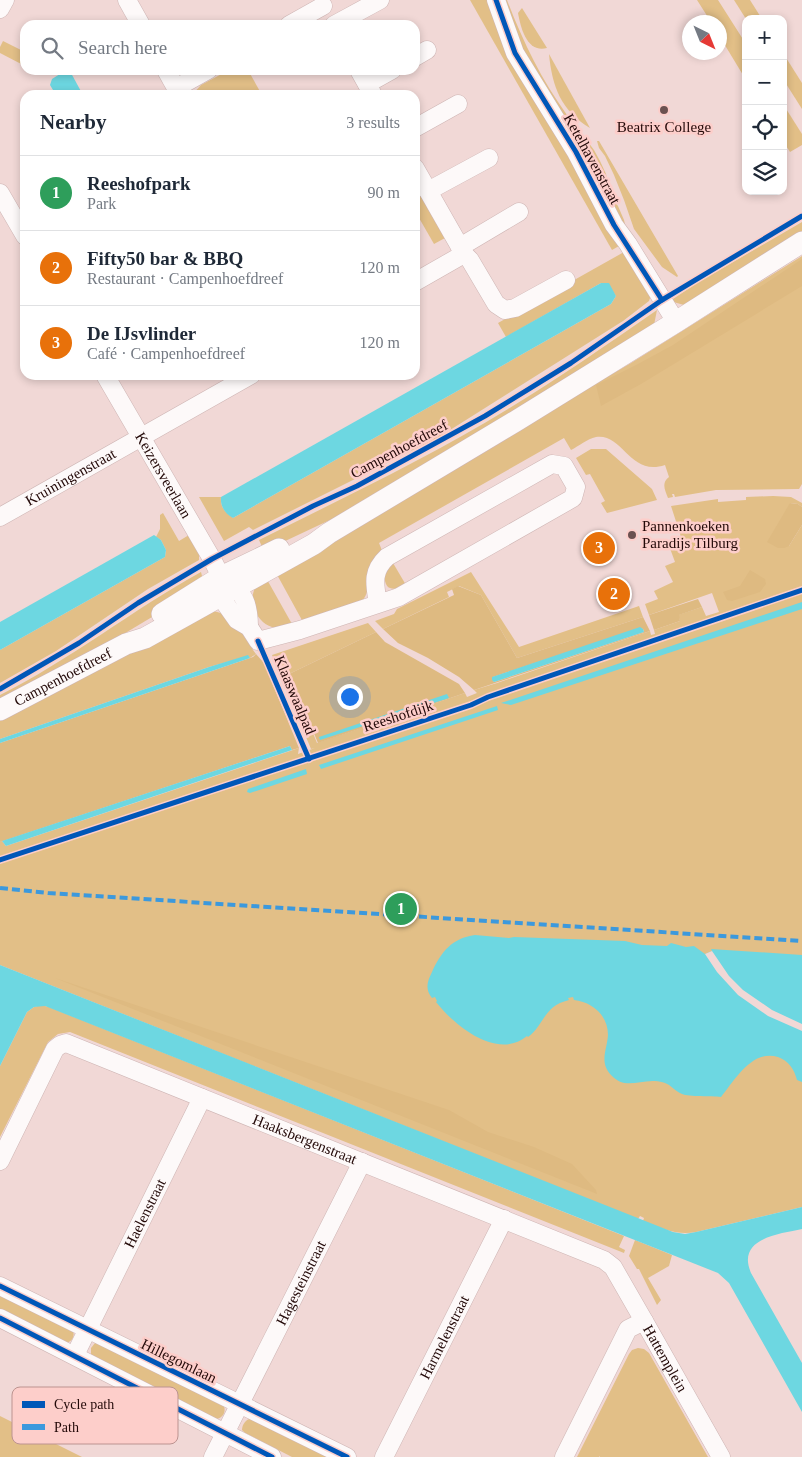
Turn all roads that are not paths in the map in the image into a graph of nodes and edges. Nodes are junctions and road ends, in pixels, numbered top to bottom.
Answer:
1 (5, 0) edge
2 (126, 0) edge
3 (380, 0) edge
4 (496, 0) edge
5 (321, 3) edge
6 (0, 9) edge
7 (138, 20) edge
8 (296, 20) edge
9 (331, 20) edge
10 (343, 20) edge
11 (169, 75) edge
12 (201, 75) edge
13 (382, 75) edge
14 (367, 83) edge
15 (177, 90) edge
16 (179, 90) edge
17 (458, 104) dead end
18 (420, 125) edge
19 (489, 158) dead end
20 (420, 177) edge
21 (428, 191) junction
22 (0, 193) edge
23 (519, 212) dead end
24 (20, 227) edge
25 (802, 242) edge
26 (462, 250) junction
27 (420, 279) edge
28 (566, 280) dead end
29 (676, 322) junction
30 (108, 380) edge
31 (242, 380) edge
32 (141, 438) junction
33 (1, 514) edge
34 (226, 587) junction
35 (378, 604) junction
36 (0, 710) edge
37 (202, 1098) junction
38 (0, 1161) edge
39 (362, 1162) junction
40 (504, 1219) junction
41 (0, 1286) edge
42 (0, 1318) edge
43 (644, 1321) junction
44 (88, 1330) junction
45 (75, 1355) junction
46 (137, 1387) edge
47 (239, 1404) junction
48 (178, 1408) edge
49 (225, 1432) junction
50 (213, 1457) edge
51 (272, 1457) edge
52 (347, 1457) edge
53 (384, 1457) edge
54 (564, 1457) edge
55 (721, 1457) edge

1 - 6 street
2 - 7 street
3 - 10 street
4 - 29 street, Ketelhavenstraat
5 - 8 street
5 - 9 street
11 - 15 street
12 - 16 street
13 - 14 street
17 - 18 street
19 - 21 street
20 - 21 street
21 - 26 street
22 - 24 street
23 - 26 street
25 - 29 street, Campenhoefdreef
26 - 27 street
26 - 28 street
29 - 34 street, Campenhoefdreef
30 - 32 street, Keizersveerlaan
31 - 32 street, Kruiningenstraat
32 - 33 street, Kruiningenstraat
32 - 34 street, Keizersveerlaan
34 - 35 street
34 - 36 street, Campenhoefdreef
35 - 35 street
37 - 38 street, Haaksbergenstraat
37 - 39 street, Haaksbergenstraat
37 - 44 street, Haelenstraat
39 - 40 street, Haaksbergenstraat
39 - 47 street, Hagesteinstraat
40 - 43 street, Haaksbergenstraat
40 - 53 street, Harmelenstraat
41 - 44 street, Hillegomlaan
42 - 45 street
43 - 54 street, Hattemplein
43 - 55 street, Hattemplein
44 - 45 street
44 - 47 street, Hillegomlaan
45 - 46 street
47 - 49 street
47 - 52 street, Hillegomlaan
48 - 49 street
49 - 50 street
49 - 51 street

